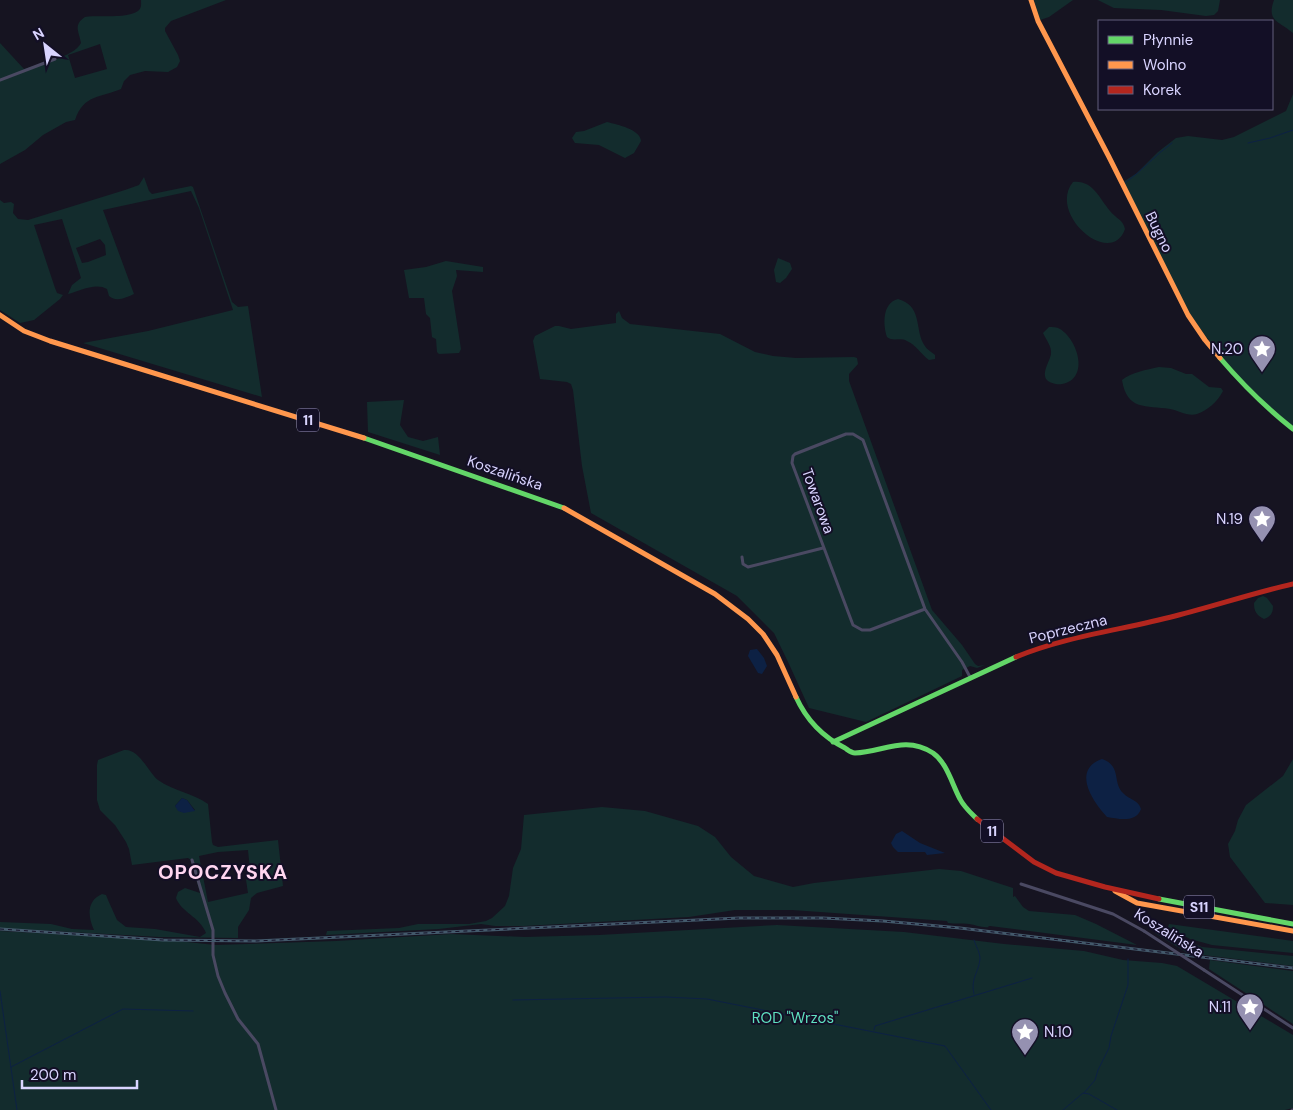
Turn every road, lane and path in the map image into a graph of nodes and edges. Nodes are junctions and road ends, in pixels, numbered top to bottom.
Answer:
1 (1032, 0) edge
2 (55, 59) dead end
3 (0, 80) edge
4 (0, 315) edge
5 (1293, 429) edge
6 (823, 548) junction
7 (742, 557) dead end
8 (1293, 584) edge
9 (926, 609) junction
10 (970, 677) junction
11 (832, 742) junction
12 (192, 860) dead end
13 (1021, 884) dead end
14 (1106, 887) junction
15 (1137, 902) joint
16 (1293, 924) edge
17 (1293, 931) edge
18 (1293, 1028) edge
19 (276, 1110) edge

1 - 5 main road, Bugno
2 - 3 street
4 - 11 main road, Koszalińska / 11
6 - 7 street, Towarowa
6 - 9 street, Towarowa
6 - 9 street, Towarowa
8 - 10 main road, Poprzeczna
9 - 10 street
10 - 11 main road, Poprzeczna
11 - 14 main road, 11
12 - 19 street
13 - 18 street, Koszalińska, bridge
14 - 15 main road, 11
14 - 16 main road, S11
15 - 17 main road, S11

